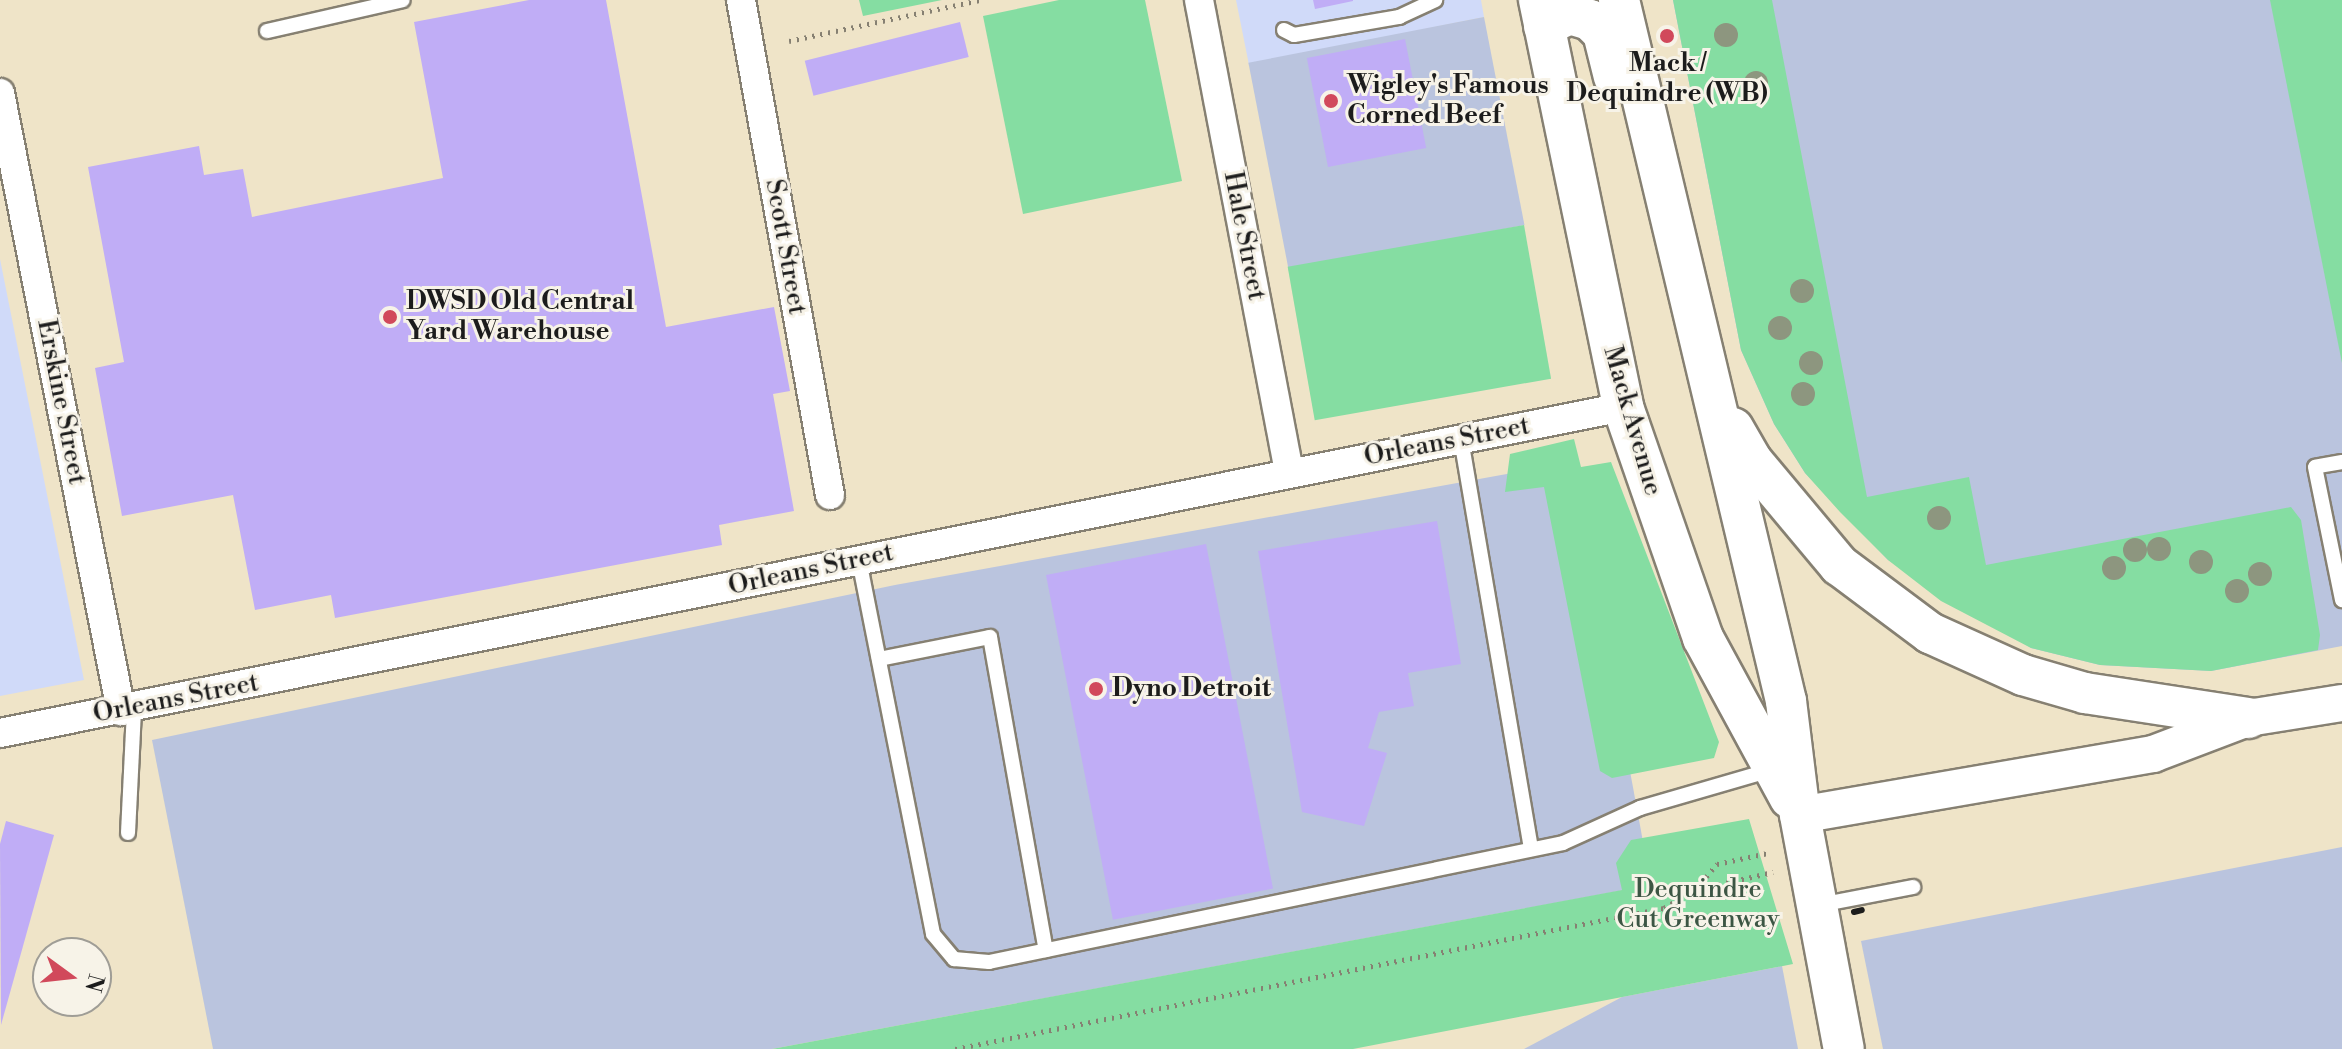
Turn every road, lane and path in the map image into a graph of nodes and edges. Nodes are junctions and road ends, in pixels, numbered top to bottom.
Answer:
1 (403, 0) edge
2 (741, 0) edge
3 (980, 0) edge
4 (1199, 0) edge
5 (1435, 0) edge
6 (1619, 0) edge
7 (1541, 13) edge
8 (1284, 30) dead end
9 (267, 31) dead end
10 (789, 41) dead end
11 (0, 93) edge
12 (1669, 222) junction
13 (1706, 359) junction
14 (1623, 407) junction
15 (1461, 439) junction
16 (2342, 462) edge
17 (1289, 473) junction
18 (830, 495) dead end
19 (859, 560) junction
20 (2342, 600) edge
21 (879, 659) junction
22 (2342, 703) edge
23 (128, 710) junction
24 (2248, 718) junction
25 (0, 733) edge
26 (1783, 766) junction
27 (1800, 815) junction
28 (128, 833) dead end
29 (1531, 849) junction
30 (1768, 853) dead end
31 (1779, 870) dead end
32 (1913, 887) dead end
33 (1695, 890) junction
34 (1816, 905) junction
35 (1046, 950) junction
36 (955, 1049) edge
37 (1844, 1049) edge

1 - 9 lane
2 - 18 street, Scott Street
3 - 10 path
4 - 17 street, Hale Street
5 - 8 lane
6 - 12 main road, Mack Avenue
7 - 12 main road
7 - 14 main road, Mack Avenue
11 - 23 street, Erskine Street
12 - 13 main road, Mack Avenue
13 - 24 main road
13 - 26 main road, Mack Avenue
14 - 15 street, Orleans Street
14 - 26 main road, Mack Avenue
15 - 17 street, Orleans Street
15 - 29 lane
16 - 20 lane
17 - 19 street, Orleans Street
19 - 21 lane
19 - 23 street, Orleans Street
21 - 35 lane
21 - 35 lane
22 - 24 street
23 - 25 street, Orleans Street
23 - 28 lane
24 - 27 street
26 - 27 main road, Mack Avenue
26 - 29 lane
27 - 34 main road, Mack Avenue
29 - 35 lane
30 - 33 path
31 - 33 path
32 - 34 lane
33 - 36 path
34 - 37 main road, Mack Avenue

